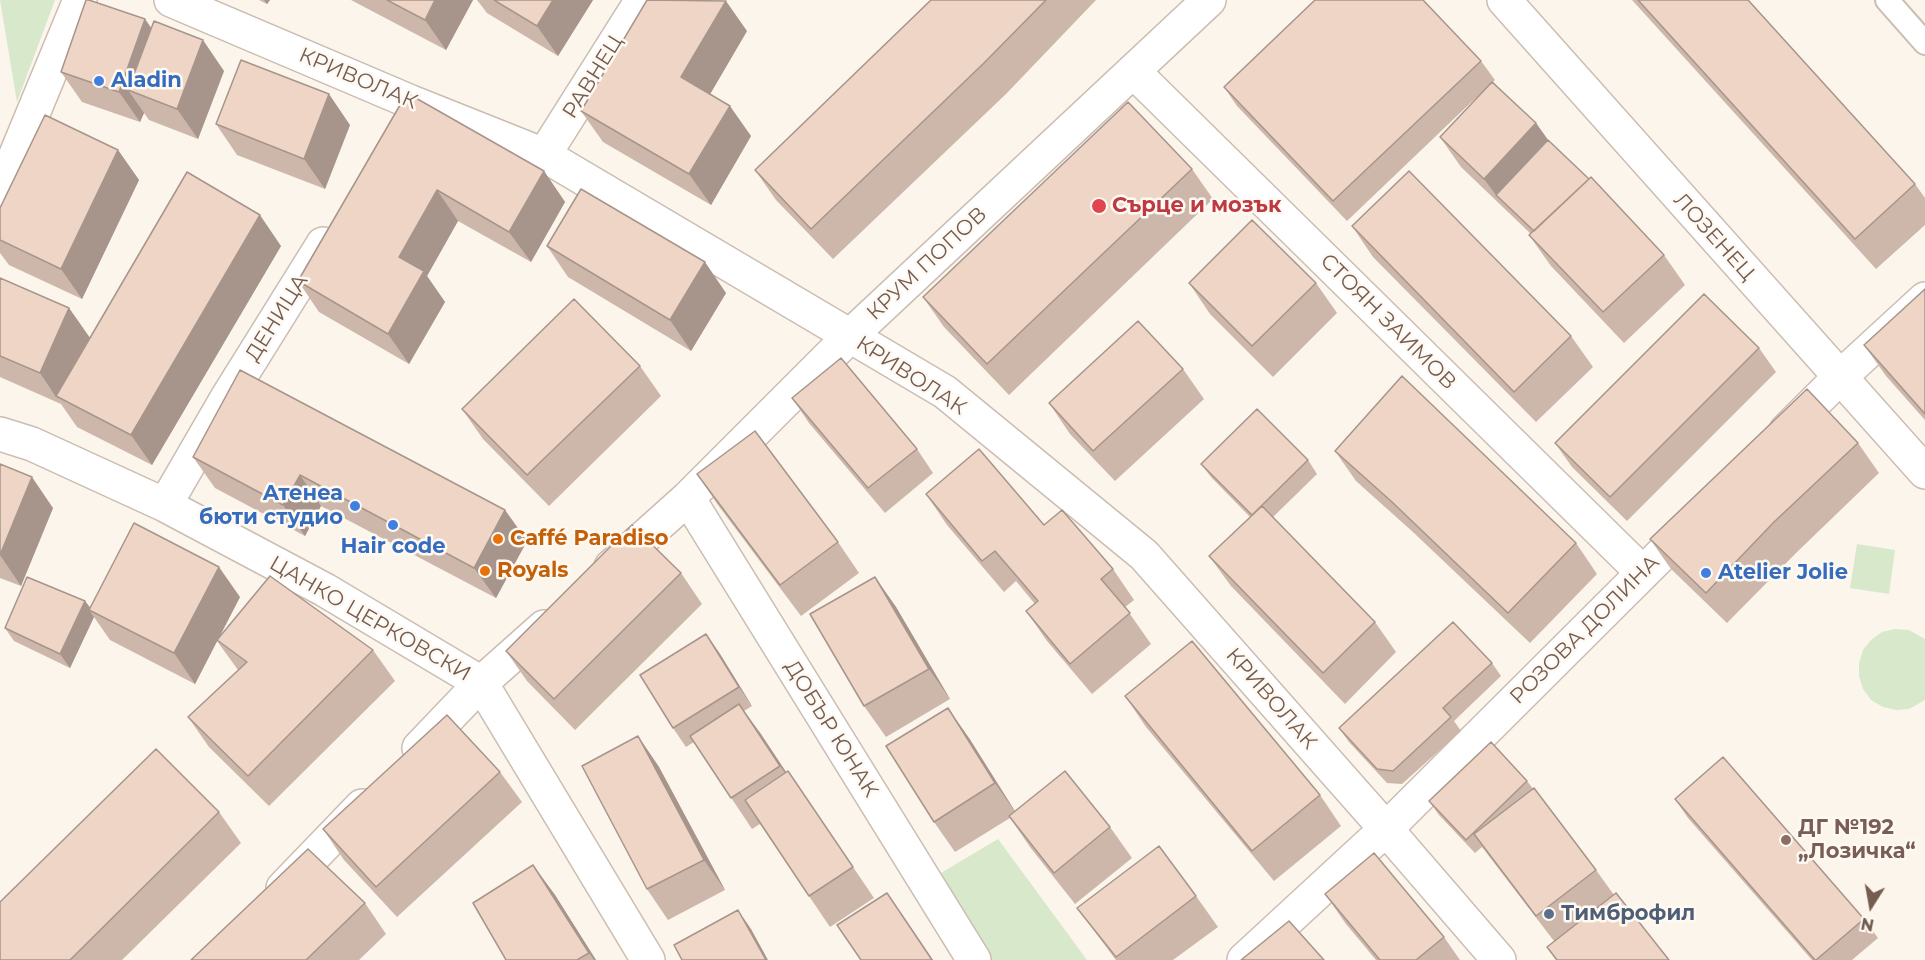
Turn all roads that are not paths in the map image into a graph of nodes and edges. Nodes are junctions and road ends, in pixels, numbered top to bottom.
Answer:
1 (80, 0) edge
2 (171, 0) edge
3 (642, 0) edge
4 (1209, 0) edge
5 (1504, 0) edge
6 (1887, 0) edge
7 (1925, 43) edge
8 (1133, 71) junction
9 (411, 102) junction
10 (392, 132) edge
11 (544, 155) junction
12 (2, 173) edge
13 (337, 221) edge
14 (1925, 299) edge
15 (850, 336) junction
16 (1839, 378) junction
17 (0, 434) edge
18 (1766, 451) edge
19 (1925, 472) edge
20 (688, 498) junction
21 (1717, 500) edge
22 (165, 505) junction
23 (1643, 573) junction
24 (593, 583) edge
25 (567, 606) edge
26 (481, 683) junction
27 (1386, 829) junction
28 (262, 910) edge
29 (648, 960) edge
30 (974, 960) edge
31 (1244, 960) edge
32 (1498, 960) edge

1 - 12 street
2 - 9 street, КРИВОЛАК
3 - 11 street, РАВНЕЦ
4 - 8 street, КРУМ ПОПОВ
5 - 16 street, ЛОЗЕНЕЦ
6 - 7 lane
8 - 15 street, КРУМ ПОПОВ
8 - 23 street, СТОЯН ЗАИМОВ
9 - 10 street
9 - 11 street, КРИВОЛАК
11 - 15 street, КРИВОЛАК
13 - 22 street, ДЕНИЦА
14 - 16 street
15 - 20 street, КРУМ ПОПОВ
15 - 27 street, КРИВОЛАК
16 - 18 street
16 - 19 street, ЛОЗЕНЕЦ
17 - 22 street, ЦАНКО ЦЕРКОВСКИ
20 - 24 street, КРУМ ПОПОВ
20 - 30 street, ДОБЪР ЮНАК
21 - 23 street, РОЗОВА ДОЛИНА
22 - 26 street, ЦАНКО ЦЕРКОВСКИ
23 - 27 street, РОЗОВА ДОЛИНА
25 - 26 street
26 - 28 street
26 - 29 street, ЦАНКО ЦЕРКОВСКИ
27 - 31 street, РОЗОВА ДОЛИНА
27 - 32 street, КРИВОЛАК

